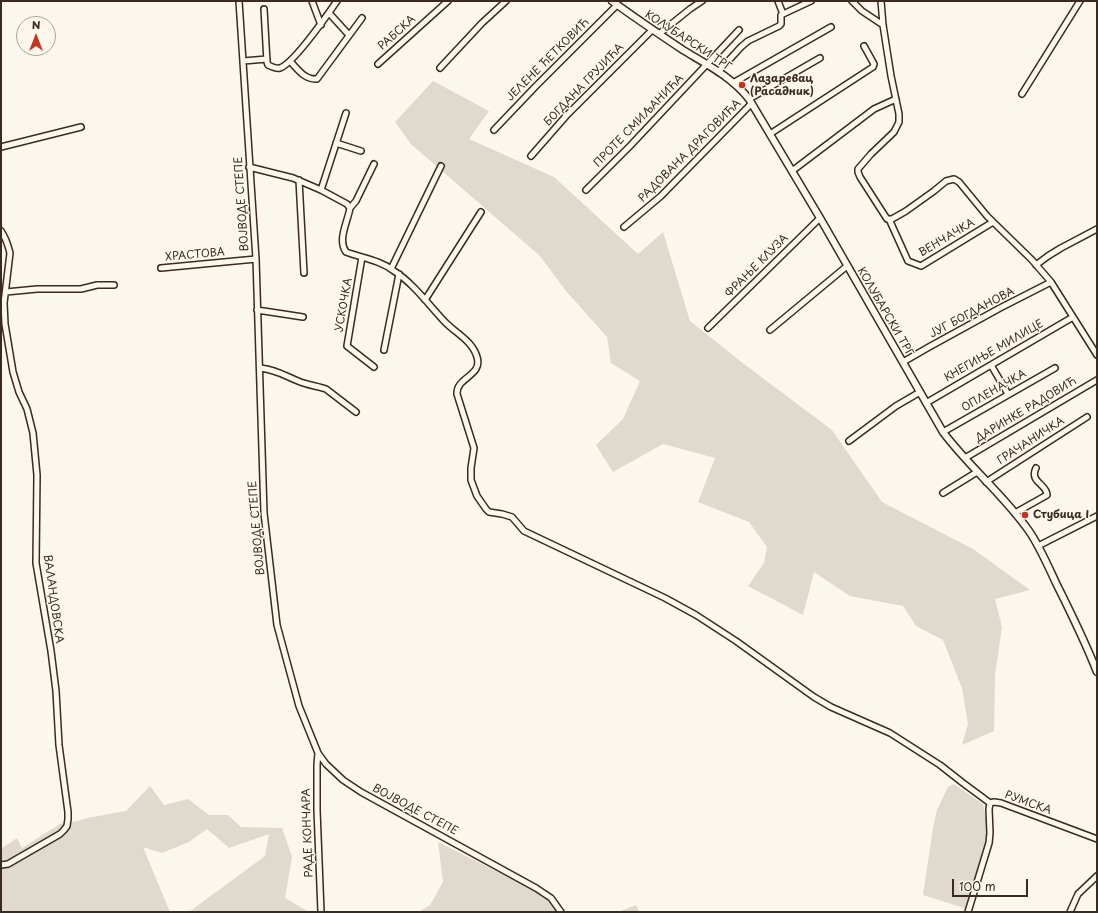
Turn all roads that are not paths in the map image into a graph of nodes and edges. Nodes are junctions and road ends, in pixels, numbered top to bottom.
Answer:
1 (239, 1) edge
2 (312, 1) edge
3 (338, 1) edge
4 (448, 1) edge
5 (506, 1) edge
6 (702, 1) edge
7 (778, 1) edge
8 (810, 1) edge
9 (852, 1) edge
10 (881, 1) edge
11 (1080, 1) edge
12 (614, 3) edge
13 (264, 8) dead end
14 (329, 13) junction
15 (783, 14) junction
16 (362, 18) dead end
17 (321, 25) junction
18 (883, 25) junction
19 (831, 27) dead end
20 (652, 30) junction
21 (739, 30) dead end
22 (659, 34) junction
23 (349, 35) junction
24 (864, 46) dead end
25 (820, 58) dead end
26 (243, 61) junction
27 (267, 61) junction
28 (290, 61) junction
29 (378, 64) dead end
30 (706, 64) junction
31 (440, 68) dead end
32 (718, 72) junction
33 (733, 83) junction
34 (1022, 94) dead end
35 (896, 99) junction
36 (750, 102) junction
37 (346, 113) dead end
38 (81, 127) dead end
39 (494, 130) dead end
40 (770, 134) junction
41 (336, 143) junction
42 (1, 147) edge
43 (361, 151) dead end
44 (531, 156) dead end
45 (374, 164) dead end
46 (442, 166) dead end
47 (249, 167) junction
48 (792, 171) junction
49 (299, 180) junction
50 (321, 190) junction
51 (586, 190) dead end
52 (350, 208) junction
53 (481, 212) dead end
54 (820, 218) junction
55 (889, 219) junction
56 (993, 222) junction
57 (624, 227) dead end
58 (1097, 229) edge
59 (1, 231) edge
60 (362, 257) junction
61 (256, 259) junction
62 (1036, 265) junction
63 (847, 266) junction
64 (161, 268) dead end
65 (391, 269) junction
66 (304, 273) dead end
67 (399, 274) junction
68 (1051, 282) junction
69 (114, 285) dead end
70 (6, 292) junction
71 (424, 300) junction
72 (257, 310) junction
73 (303, 317) dead end
74 (1073, 317) junction
75 (708, 328) dead end
76 (770, 330) dead end
77 (384, 350) dead end
78 (1097, 355) edge
79 (903, 362) junction
80 (991, 365) junction
81 (374, 367) dead end
82 (260, 368) junction
83 (1055, 368) dead end
84 (1097, 380) edge
85 (920, 392) junction
86 (1008, 394) junction
87 (926, 403) junction
88 (356, 412) dead end
89 (1087, 417) dead end
90 (943, 432) junction
91 (849, 441) dead end
92 (965, 458) junction
93 (1036, 468) dead end
94 (977, 472) junction
95 (986, 482) junction
96 (944, 493) dead end
97 (1015, 513) junction
98 (1097, 516) edge
99 (1038, 546) junction
100 (1094, 655) edge
101 (1097, 672) edge
102 (318, 753) junction
103 (990, 803) junction
104 (1097, 839) edge
105 (1, 865) edge
106 (1097, 876) edge
107 (321, 912) edge
108 (561, 912) edge
109 (968, 912) edge
110 (1070, 912) edge

1 - 26 street, ВОЈВОДЕ СТЕПЕ
2 - 17 street
3 - 14 street
4 - 29 street, РАБСКА
5 - 31 street
6 - 22 street
7 - 15 street
8 - 15 street
9 - 18 street
10 - 18 street
11 - 34 street
12 - 20 street, КОЛУБАРСКИ ТРГ
12 - 39 street, ЈЕЛЕНЕ ЋЕТКОВИЋ
13 - 27 street
14 - 17 street
14 - 23 street
15 - 32 street
16 - 23 street
17 - 28 street
18 - 35 street
19 - 33 street
20 - 22 street, КОЛУБАРСКИ ТРГ
20 - 44 street, БОГДАНА ГРУЈИЋА
21 - 30 street, ПРОТЕ СМИЉАНИЋА
22 - 30 street, КОЛУБАРСКИ ТРГ
23 - 28 street
24 - 40 street
25 - 36 street, РАДОВАНА ДРАГОВИЋА
26 - 27 street
26 - 47 street, ВОЈВОДЕ СТЕПЕ
27 - 28 street
30 - 32 street, КОЛУБАРСКИ ТРГ
30 - 51 street, ПРОТЕ СМИЉАНИЋА
32 - 33 street, КОЛУБАРСКИ ТРГ
33 - 36 street, КОЛУБАРСКИ ТРГ
35 - 48 street
35 - 55 street, ВЕНЧАЧКА
36 - 40 street, КОЛУБАРСКИ ТРГ
36 - 57 street, РАДОВАНА ДРАГОВИЋА
37 - 41 street
38 - 42 street
40 - 48 street, КОЛУБАРСКИ ТРГ
41 - 43 street
41 - 50 street
45 - 52 street
46 - 65 street
47 - 49 street
47 - 61 street, ВОЈВОДЕ СТЕПЕ
48 - 54 street, КОЛУБАРСКИ ТРГ
49 - 50 street
49 - 66 street
50 - 52 street
52 - 60 street
53 - 71 street
54 - 63 street, КОЛУБАРСКИ ТРГ
54 - 75 street, ФРАЊЕ КЛУЗА
55 - 56 street
55 - 56 street, ВЕНЧАЧКА
56 - 62 street
58 - 62 street
59 - 70 street, ВАЛАНДОВСКА
60 - 65 street
60 - 81 street, УСКОЧКА
61 - 64 street, ХРАСТОВА
61 - 72 street, ВОЈВОДЕ СТЕПЕ
62 - 68 street
63 - 76 street
63 - 79 street, КОЛУБАРСКИ ТРГ
65 - 67 street
67 - 71 street
67 - 77 street
68 - 74 street
68 - 79 street, ЈУГ БОГДАНОВА
69 - 70 street
70 - 105 street, ВАЛАНДОВСКА
71 - 103 street
72 - 73 street
72 - 82 street, ВОЈВОДЕ СТЕПЕ
74 - 78 street
74 - 80 street, КНЕГИЊЕ МИЛИЦЕ
79 - 85 street, КОЛУБАРСКИ ТРГ
80 - 86 street
80 - 87 street, КНЕГИЊЕ МИЛИЦЕ
82 - 88 street
82 - 102 street, ВОЈВОДЕ СТЕПЕ
83 - 86 street, ОПЛЕНАЧКА
84 - 92 street, ДАРИНКЕ РАДОВИЋ
85 - 87 street, КОЛУБАРСКИ ТРГ
85 - 91 street
86 - 90 street, ОПЛЕНАЧКА
87 - 90 street, КОЛУБАРСКИ ТРГ
89 - 95 street, ГРАЧАНИЧКА
90 - 92 street, КОЛУБАРСКИ ТРГ
92 - 94 street, КОЛУБАРСКИ ТРГ
93 - 97 street
94 - 95 street, КОЛУБАРСКИ ТРГ
94 - 96 street
95 - 97 street, КОЛУБАРСКИ ТРГ
97 - 99 street, КОЛУБАРСКИ ТРГ
98 - 99 street
99 - 100 street, КОЛУБАРСКИ ТРГ
100 - 101 street, КОЛУБАРСКИ ТРГ
102 - 107 street, РАДЕ КОНЧАРА
102 - 108 street, ВОЈВОДЕ СТЕПЕ
103 - 104 street, РУМСКА
103 - 109 street, РУМСКА
106 - 110 street

